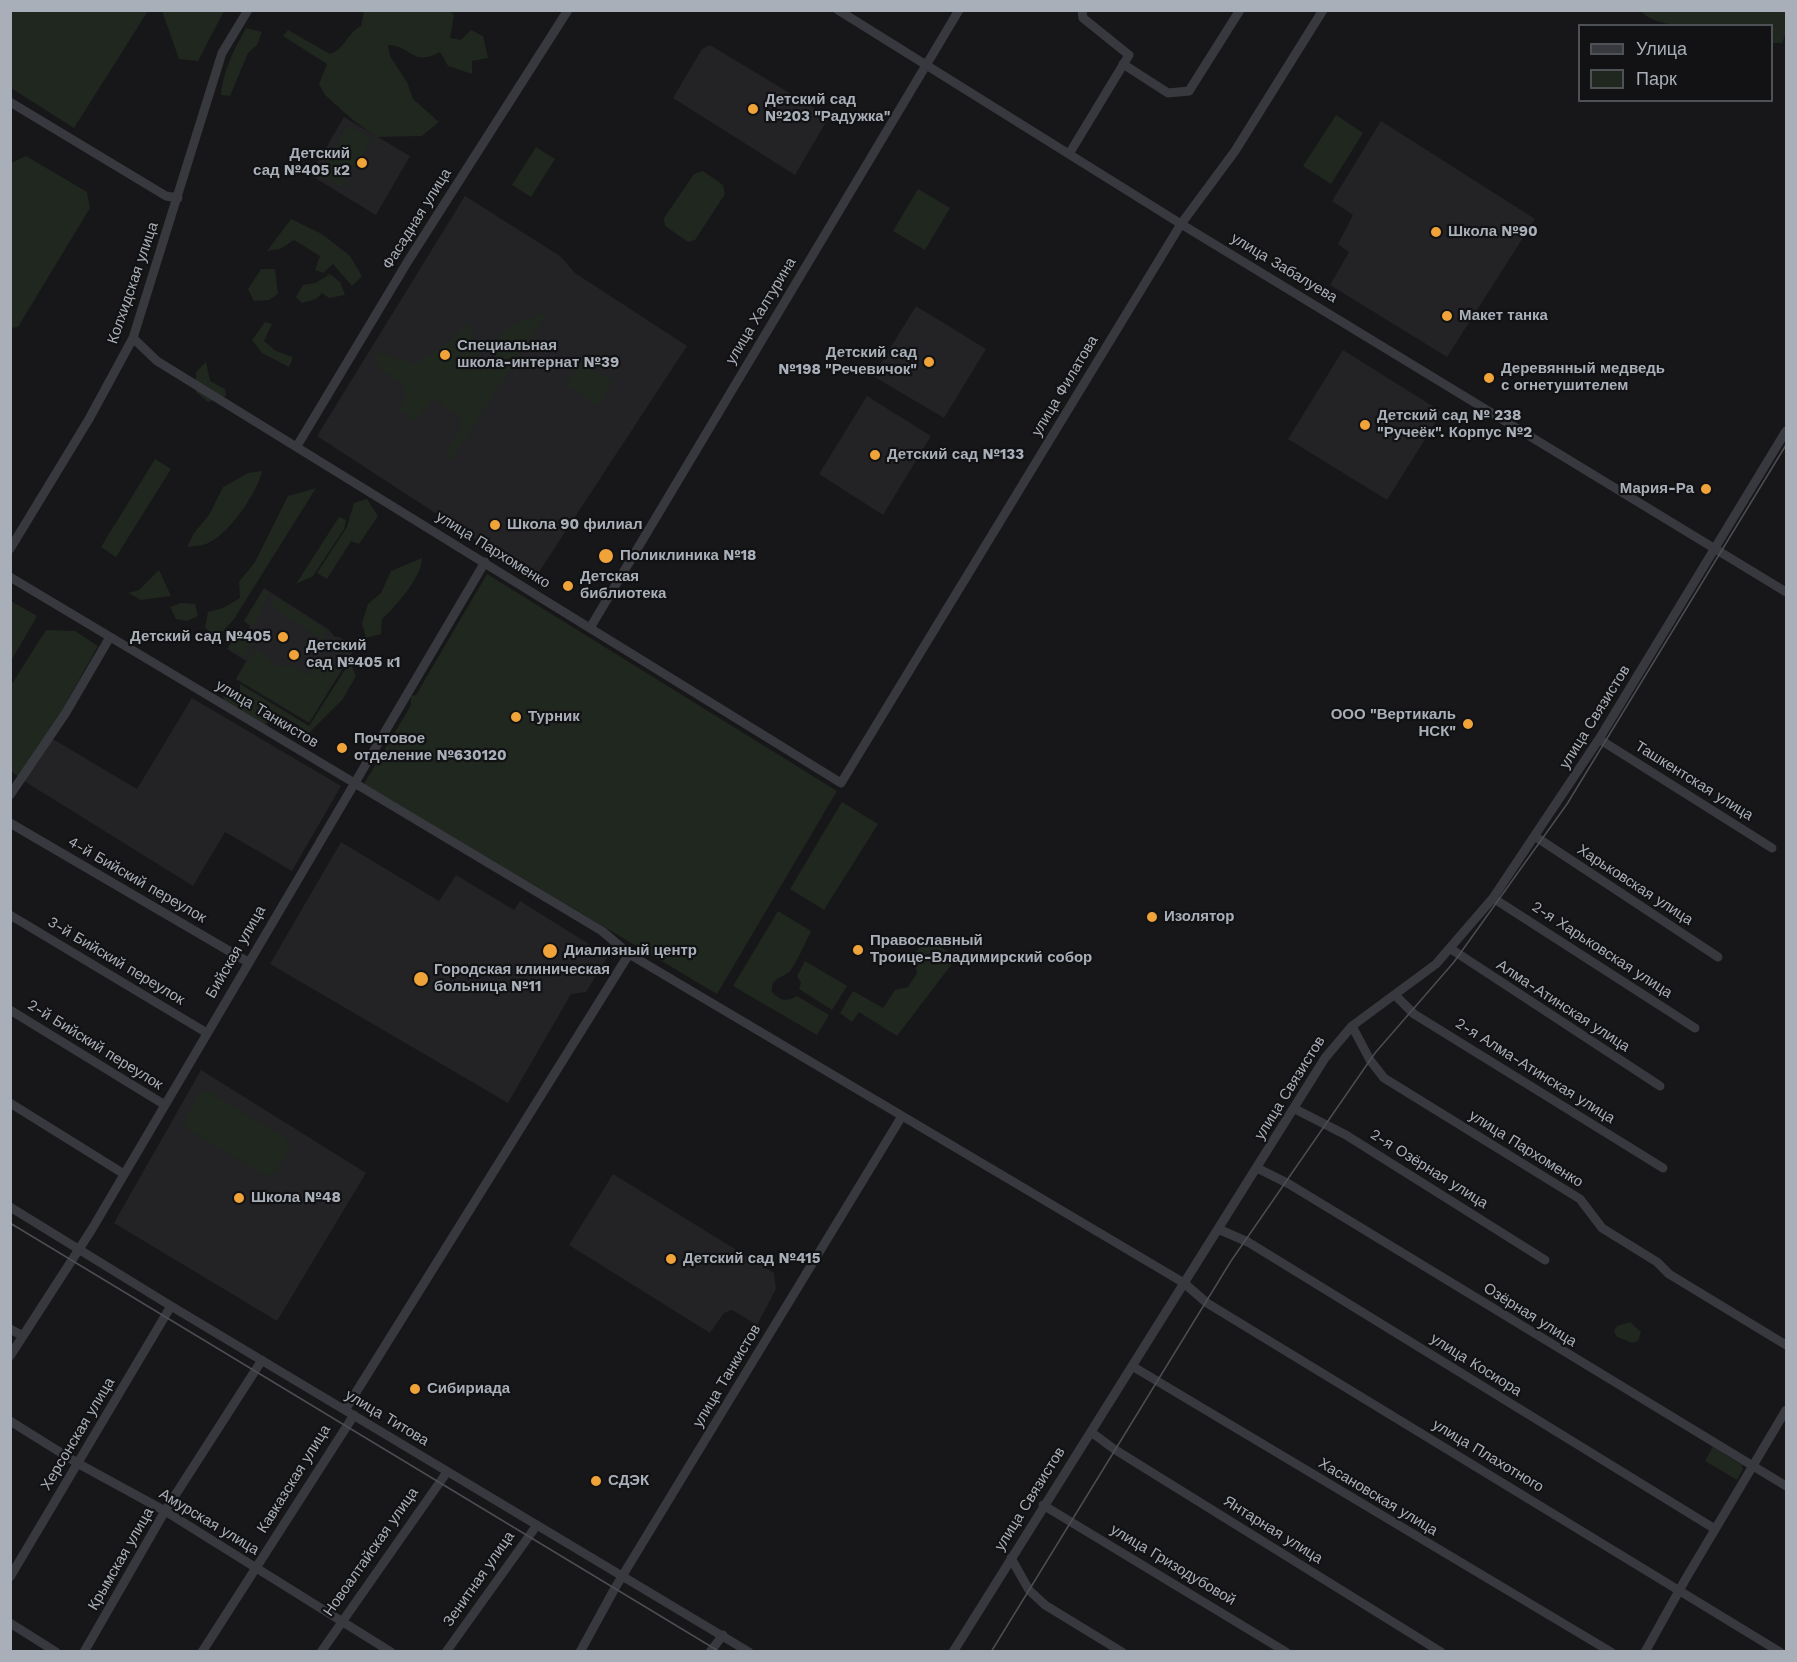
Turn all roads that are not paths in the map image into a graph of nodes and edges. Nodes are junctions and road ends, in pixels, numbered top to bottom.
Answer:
1 (248, 10) edge
2 (568, 10) edge
3 (838, 10) edge
4 (959, 10) edge
5 (1082, 10) edge
6 (1240, 10) edge
7 (1323, 10) edge
8 (855, 15) edge
9 (926, 64) junction
10 (1123, 64) junction
11 (10, 102) edge
12 (1069, 154) junction
13 (178, 198) junction
14 (1181, 224) junction
15 (134, 338) junction
16 (1786, 431) edge
17 (297, 446) junction
18 (10, 549) edge
19 (1715, 549) junction
20 (485, 562) junction
21 (10, 577) edge
22 (1786, 592) edge
23 (590, 628) junction
24 (110, 637) junction
25 (1599, 739) junction
26 (841, 783) joint
27 (353, 784) junction
28 (10, 795) edge
29 (10, 823) edge
30 (1536, 837) junction
31 (1772, 848) dead end
32 (1493, 898) junction
33 (10, 915) edge
34 (1451, 949) junction
35 (628, 954) junction
36 (1718, 957) dead end
37 (248, 962) junction
38 (1395, 995) junction
39 (10, 1010) edge
40 (1352, 1026) junction
41 (1695, 1028) dead end
42 (207, 1033) junction
43 (1660, 1086) dead end
44 (10, 1103) edge
45 (165, 1105) junction
46 (1295, 1108) junction
47 (902, 1116) junction
48 (1257, 1168) junction
49 (1663, 1168) dead end
50 (124, 1174) junction
51 (10, 1207) edge
52 (1218, 1229) junction
53 (80, 1249) junction
54 (1545, 1260) dead end
55 (1184, 1282) junction
56 (171, 1306) junction
57 (10, 1329) edge
58 (23, 1336) junction
59 (1786, 1345) edge
60 (10, 1356) edge
61 (262, 1360) junction
62 (1132, 1366) junction
63 (345, 1410) junction
64 (1786, 1410) edge
65 (354, 1416) junction
66 (10, 1421) edge
67 (1091, 1431) junction
68 (79, 1464) junction
69 (1753, 1466) junction
70 (447, 1472) junction
71 (1786, 1486) edge
72 (1043, 1505) junction
73 (165, 1511) junction
74 (537, 1525) junction
75 (1715, 1530) junction
76 (1011, 1558) junction
77 (255, 1567) junction
78 (10, 1577) edge
79 (624, 1577) junction
80 (1682, 1590) junction
81 (342, 1621) junction
82 (10, 1623) edge
83 (723, 1635) junction
84 (958, 1650) edge
85 (56, 1652) edge
86 (84, 1652) edge
87 (202, 1652) edge
88 (321, 1652) edge
89 (391, 1652) edge
90 (446, 1652) edge
91 (580, 1652) edge
92 (710, 1652) edge
93 (749, 1652) edge
94 (1122, 1652) edge
95 (1286, 1652) edge
96 (1440, 1652) edge
97 (1611, 1652) edge
98 (1646, 1652) edge
99 (1780, 1652) edge

1 - 13 street, Колхидская улица
2 - 17 street, Фасадная улица
3 - 8 street, улица Забалуева
4 - 9 street, улица Халтурина
5 - 10 street
6 - 10 street
7 - 14 street, улица Филатова
8 - 9 street, улица Забалуева
9 - 12 street, улица Забалуева
9 - 23 street, улица Халтурина
10 - 12 street
11 - 13 street
12 - 14 street, улица Забалуева
13 - 15 street, Колхидская улица
14 - 19 street, улица Забалуева
14 - 26 street, улица Филатова
15 - 17 street, улица Пархоменко
15 - 18 street, Колхидская улица
16 - 19 street, улица Связистов
17 - 20 street, улица Пархоменко
19 - 22 street, улица Забалуева
19 - 25 street, улица Связистов
20 - 23 street, улица Пархоменко
20 - 27 street, Бийская улица
21 - 24 street, улица Танкистов
23 - 26 street, улица Пархоменко
24 - 27 street, улица Танкистов
24 - 28 street
25 - 30 street, улица Связистов
25 - 31 street, Ташкентская улица
27 - 35 street, улица Танкистов
27 - 37 street, Бийская улица
29 - 37 street, 4-й Бийский переулок
30 - 32 street, улица Связистов
30 - 36 street, Харьковская улица
32 - 34 street, улица Связистов
32 - 41 street, 2-я Харьковская улица
33 - 42 street, 3-й Бийский переулок
34 - 38 street, улица Связистов
34 - 43 street, Алма-Атинская улица
35 - 47 street, улица Танкистов
35 - 63 street
37 - 42 street, Бийская улица
38 - 40 street, улица Связистов
38 - 49 street, 2-я Алма-Атинская улица
39 - 45 street, 2-й Бийский переулок
40 - 46 street, улица Связистов
40 - 59 street, улица Пархоменко
42 - 45 street, Бийская улица
44 - 50 street
45 - 50 street, Бийская улица
46 - 48 street, улица Связистов
46 - 54 street, 2-я Озёрная улица
47 - 55 street, улица Танкистов
47 - 79 street, улица Танкистов
48 - 52 street, улица Связистов
48 - 69 street, Озёрная улица
50 - 53 street, Бийская улица
51 - 53 street, улица Титова
52 - 55 street, улица Связистов
52 - 75 street, улица Косиора
53 - 56 street, улица Титова
53 - 58 street, Бийская улица
55 - 62 street, улица Связистов
55 - 80 street, улица Плахотного
56 - 61 street, улица Титова
56 - 68 street, Херсонская улица
57 - 58 street
58 - 60 street, Бийская улица
61 - 63 street, улица Титова
61 - 73 street, Крымская улица
62 - 67 street, улица Связистов
62 - 97 street, Хасановская улица
63 - 65 street, улица Титова
64 - 69 street
65 - 70 street, улица Титова
65 - 77 street, Кавказская улица
66 - 68 street, Амурская улица
67 - 72 street, улица Связистов
67 - 96 street, Янтарная улица
68 - 73 street, Амурская улица
68 - 78 street, Херсонская улица
69 - 71 street, Озёрная улица
69 - 75 street
70 - 74 street, улица Титова
70 - 81 street, Новоалтайская улица
72 - 76 street, улица Связистов
72 - 95 street, улица Гризодубовой
73 - 77 street, Амурская улица
73 - 86 street, Крымская улица
74 - 79 street, улица Титова
74 - 90 street, Зенитная улица
75 - 80 street
76 - 84 street, улица Связистов
76 - 94 street
77 - 81 street, Амурская улица
77 - 87 street, Кавказская улица
79 - 83 street, улица Титова
79 - 91 street, улица Танкистов
80 - 98 street
80 - 99 street, улица Плахотного
81 - 88 street, Новоалтайская улица
81 - 89 street, Амурская улица
82 - 85 street
83 - 92 street
83 - 93 street, улица Титова

